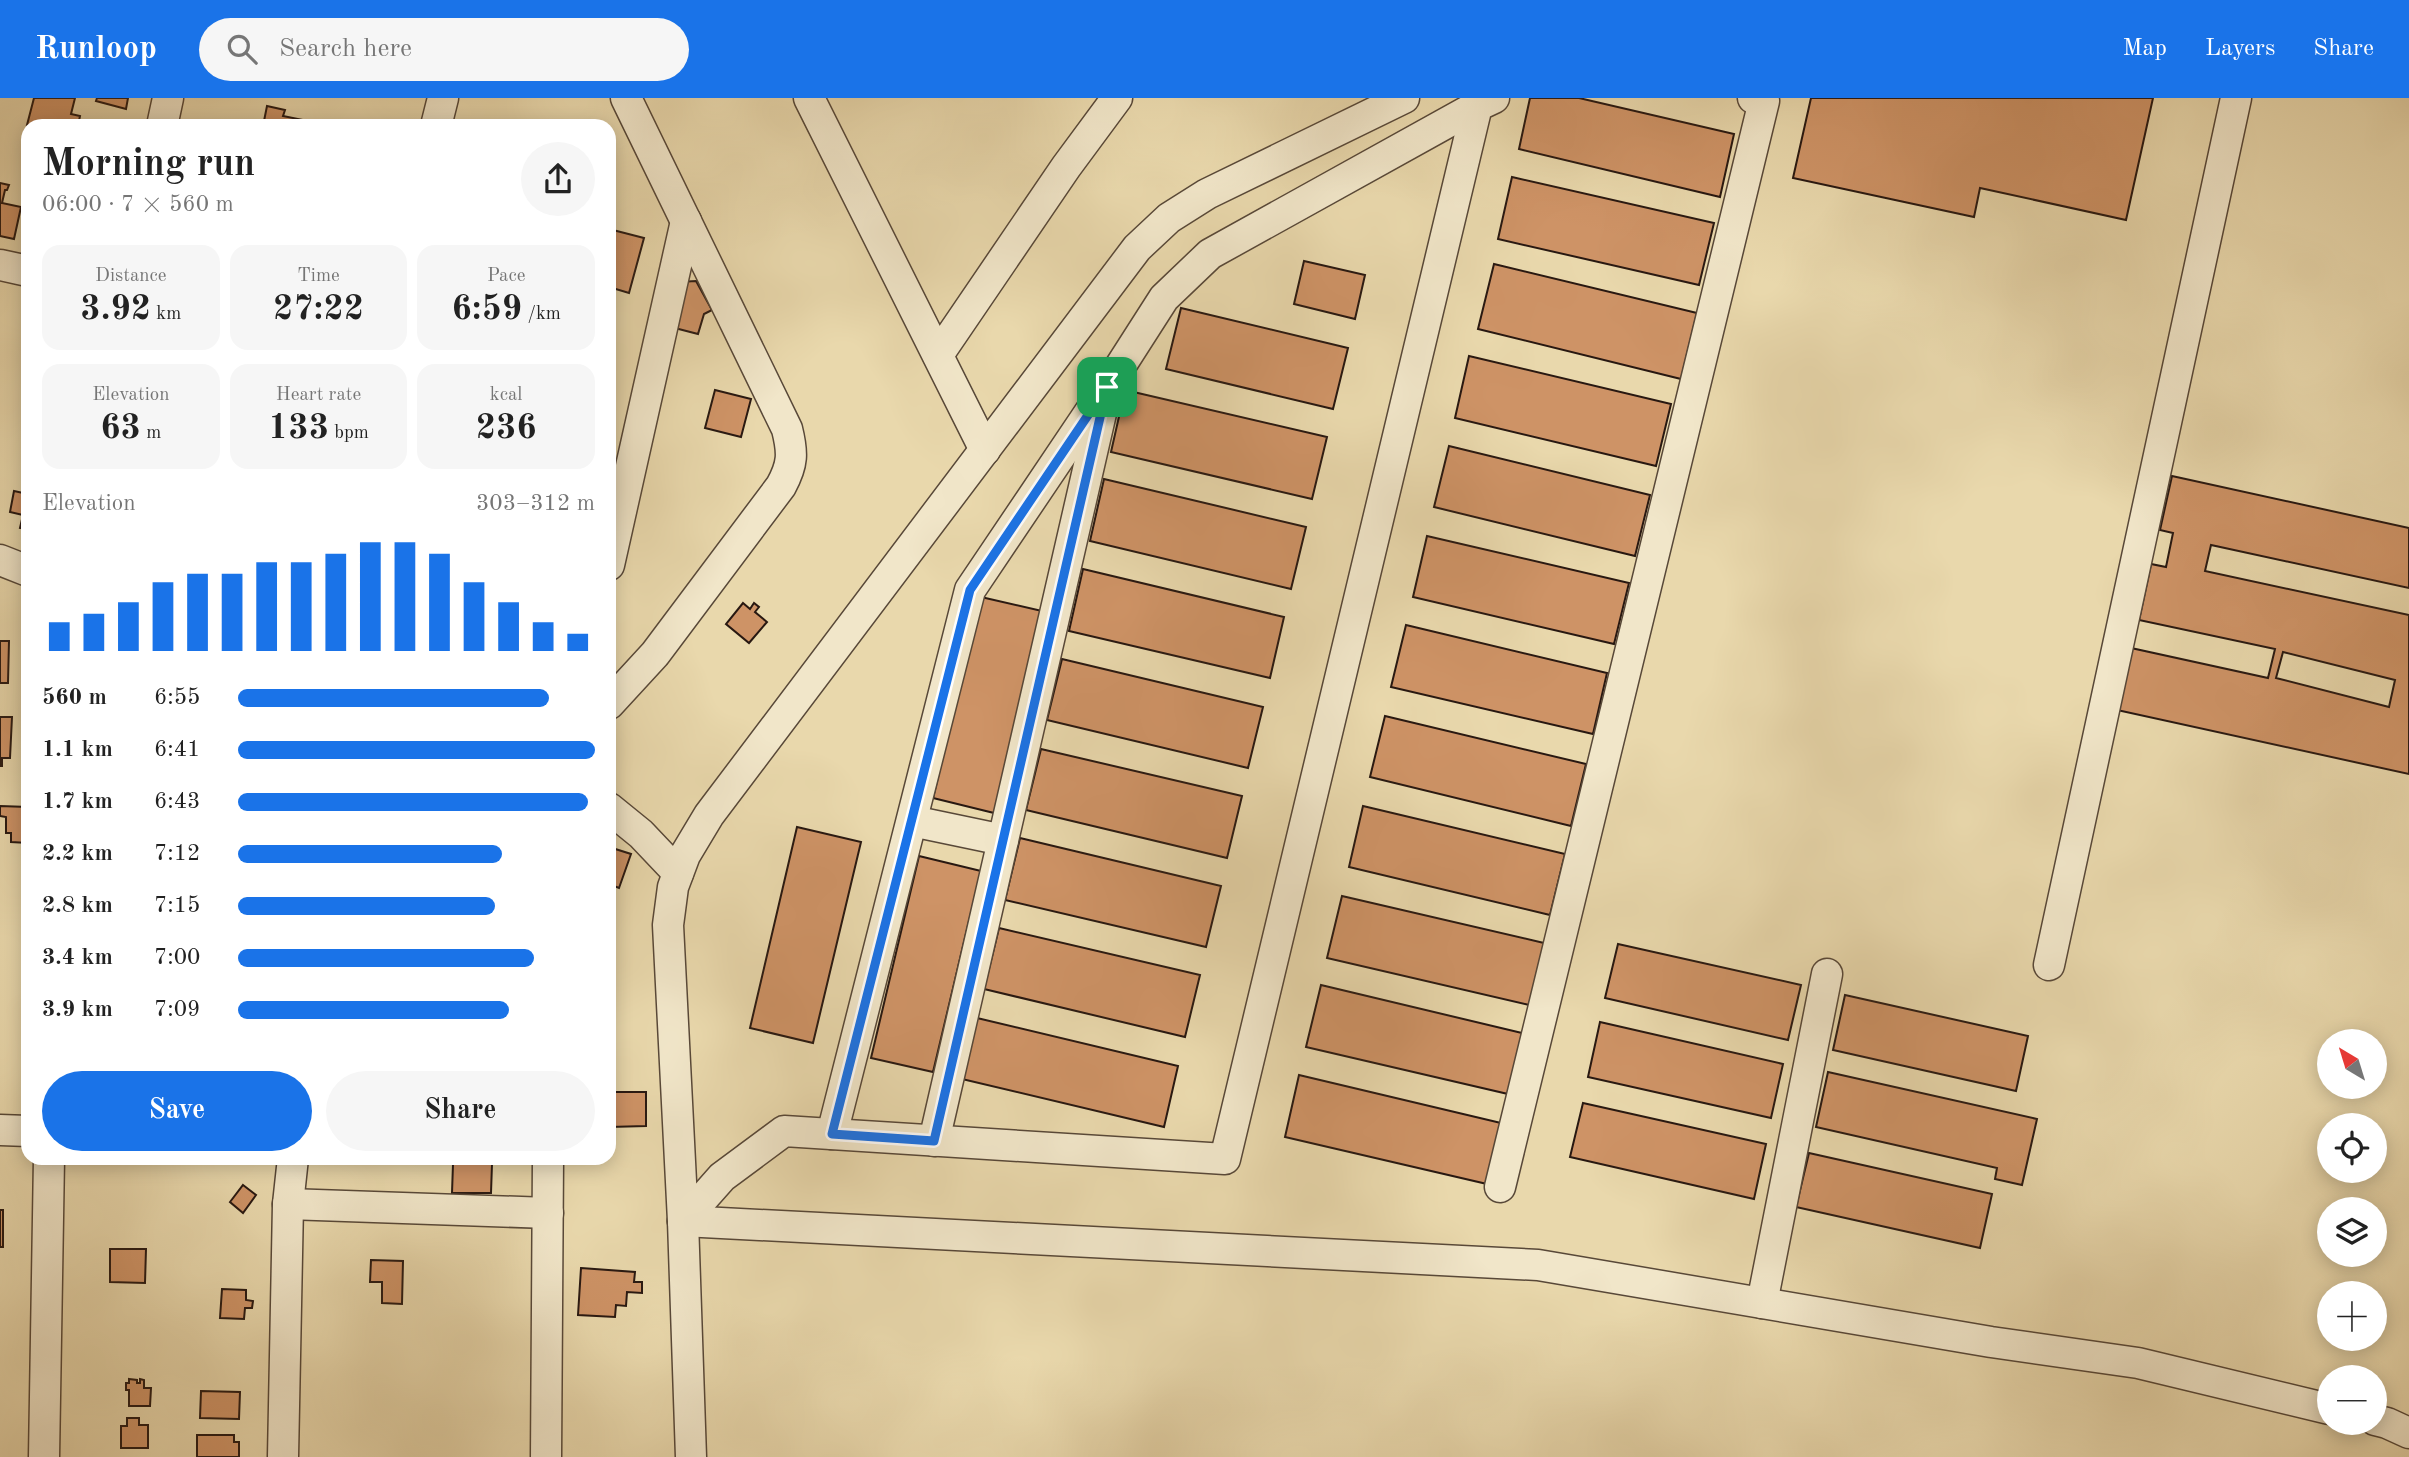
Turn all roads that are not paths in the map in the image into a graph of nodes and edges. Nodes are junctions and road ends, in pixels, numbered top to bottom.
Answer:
1 (168, 98) edge
2 (443, 98) edge
3 (626, 98) edge
4 (809, 98) edge
5 (1117, 98) edge
6 (1404, 98) edge
7 (1753, 98) edge
8 (2236, 98) edge
9 (1486, 102) edge
10 (164, 119) edge
11 (438, 119) edge
12 (686, 221) junction
13 (0, 265) edge
14 (21, 270) edge
15 (938, 355) junction
16 (1107, 387) junction
17 (985, 450) junction
18 (616, 534) edge
19 (0, 560) edge
20 (21, 568) edge
21 (616, 696) edge
22 (616, 814) edge
23 (912, 821) junction
24 (1003, 840) junction
25 (678, 873) junction
26 (2049, 965) dead end
27 (1827, 974) dead end
28 (0, 1130) edge
29 (21, 1131) edge
30 (832, 1134) junction
31 (934, 1141) junction
32 (49, 1165) edge
33 (292, 1165) edge
34 (548, 1165) edge
35 (1500, 1186) dead end
36 (288, 1204) junction
37 (548, 1213) junction
38 (683, 1221) junction
39 (1762, 1303) junction
40 (2317, 1406) edge
41 (2387, 1423) edge
42 (2409, 1433) edge
43 (44, 1457) edge
44 (283, 1457) edge
45 (546, 1457) edge
46 (691, 1457) edge

1 - 10 street
2 - 11 street
3 - 12 street
4 - 15 street
5 - 15 street
6 - 17 street
7 - 35 street
8 - 26 street
9 - 16 street
9 - 31 street
12 - 18 street
12 - 21 street
13 - 14 street
15 - 17 street
16 - 23 street
16 - 24 street
17 - 25 street
19 - 20 street
22 - 25 street
23 - 24 street
23 - 30 street
24 - 31 street
25 - 38 street
27 - 39 street
28 - 29 street
30 - 31 street
30 - 38 street
32 - 43 street
33 - 36 street
34 - 37 street
36 - 37 street
36 - 44 street
37 - 45 street
38 - 39 street
38 - 46 street
39 - 40 street
41 - 42 street

